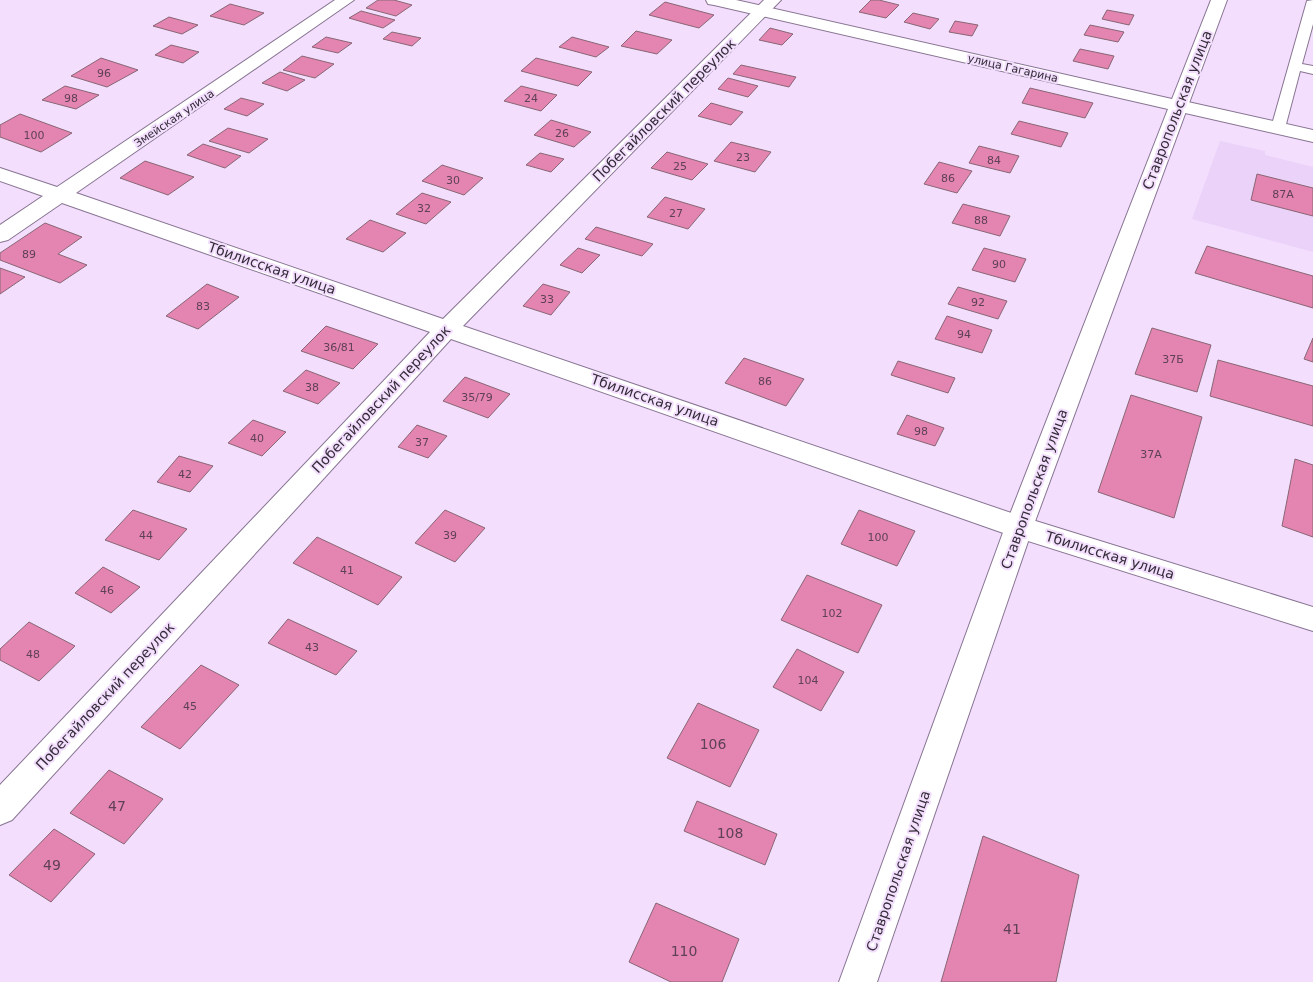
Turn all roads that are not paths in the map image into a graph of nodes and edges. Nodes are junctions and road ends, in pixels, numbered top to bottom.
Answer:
1 (346, 0) edge
2 (714, 0) edge
3 (1219, 0) edge
4 (1313, 2) edge
5 (768, 5) edge
6 (1295, 66) junction
7 (1313, 70) edge
8 (1179, 106) junction
9 (1278, 128) junction
10 (1313, 136) edge
11 (0, 174) edge
12 (59, 196) junction
13 (0, 235) edge
14 (448, 327) junction
15 (1019, 527) junction
16 (1313, 619) edge
17 (0, 809) edge
18 (858, 982) edge

1 - 12 street, Змейская улица
2 - 5 street, улица Гагарина
3 - 8 street, Ставропольская улица
4 - 6 lane
5 - 8 street, улица Гагарина
5 - 14 street, Побегайловский переулок
6 - 7 lane
6 - 9 lane
8 - 9 street, улица Гагарина
8 - 15 street, Ставропольская улица
9 - 10 street, улица Гагарина
11 - 12 street, Тбилисская улица
12 - 13 street, Змейская улица
12 - 14 street, Тбилисская улица
14 - 15 street, Тбилисская улица
14 - 17 street, Побегайловский переулок
15 - 16 street, Тбилисская улица
15 - 18 street, Ставропольская улица

